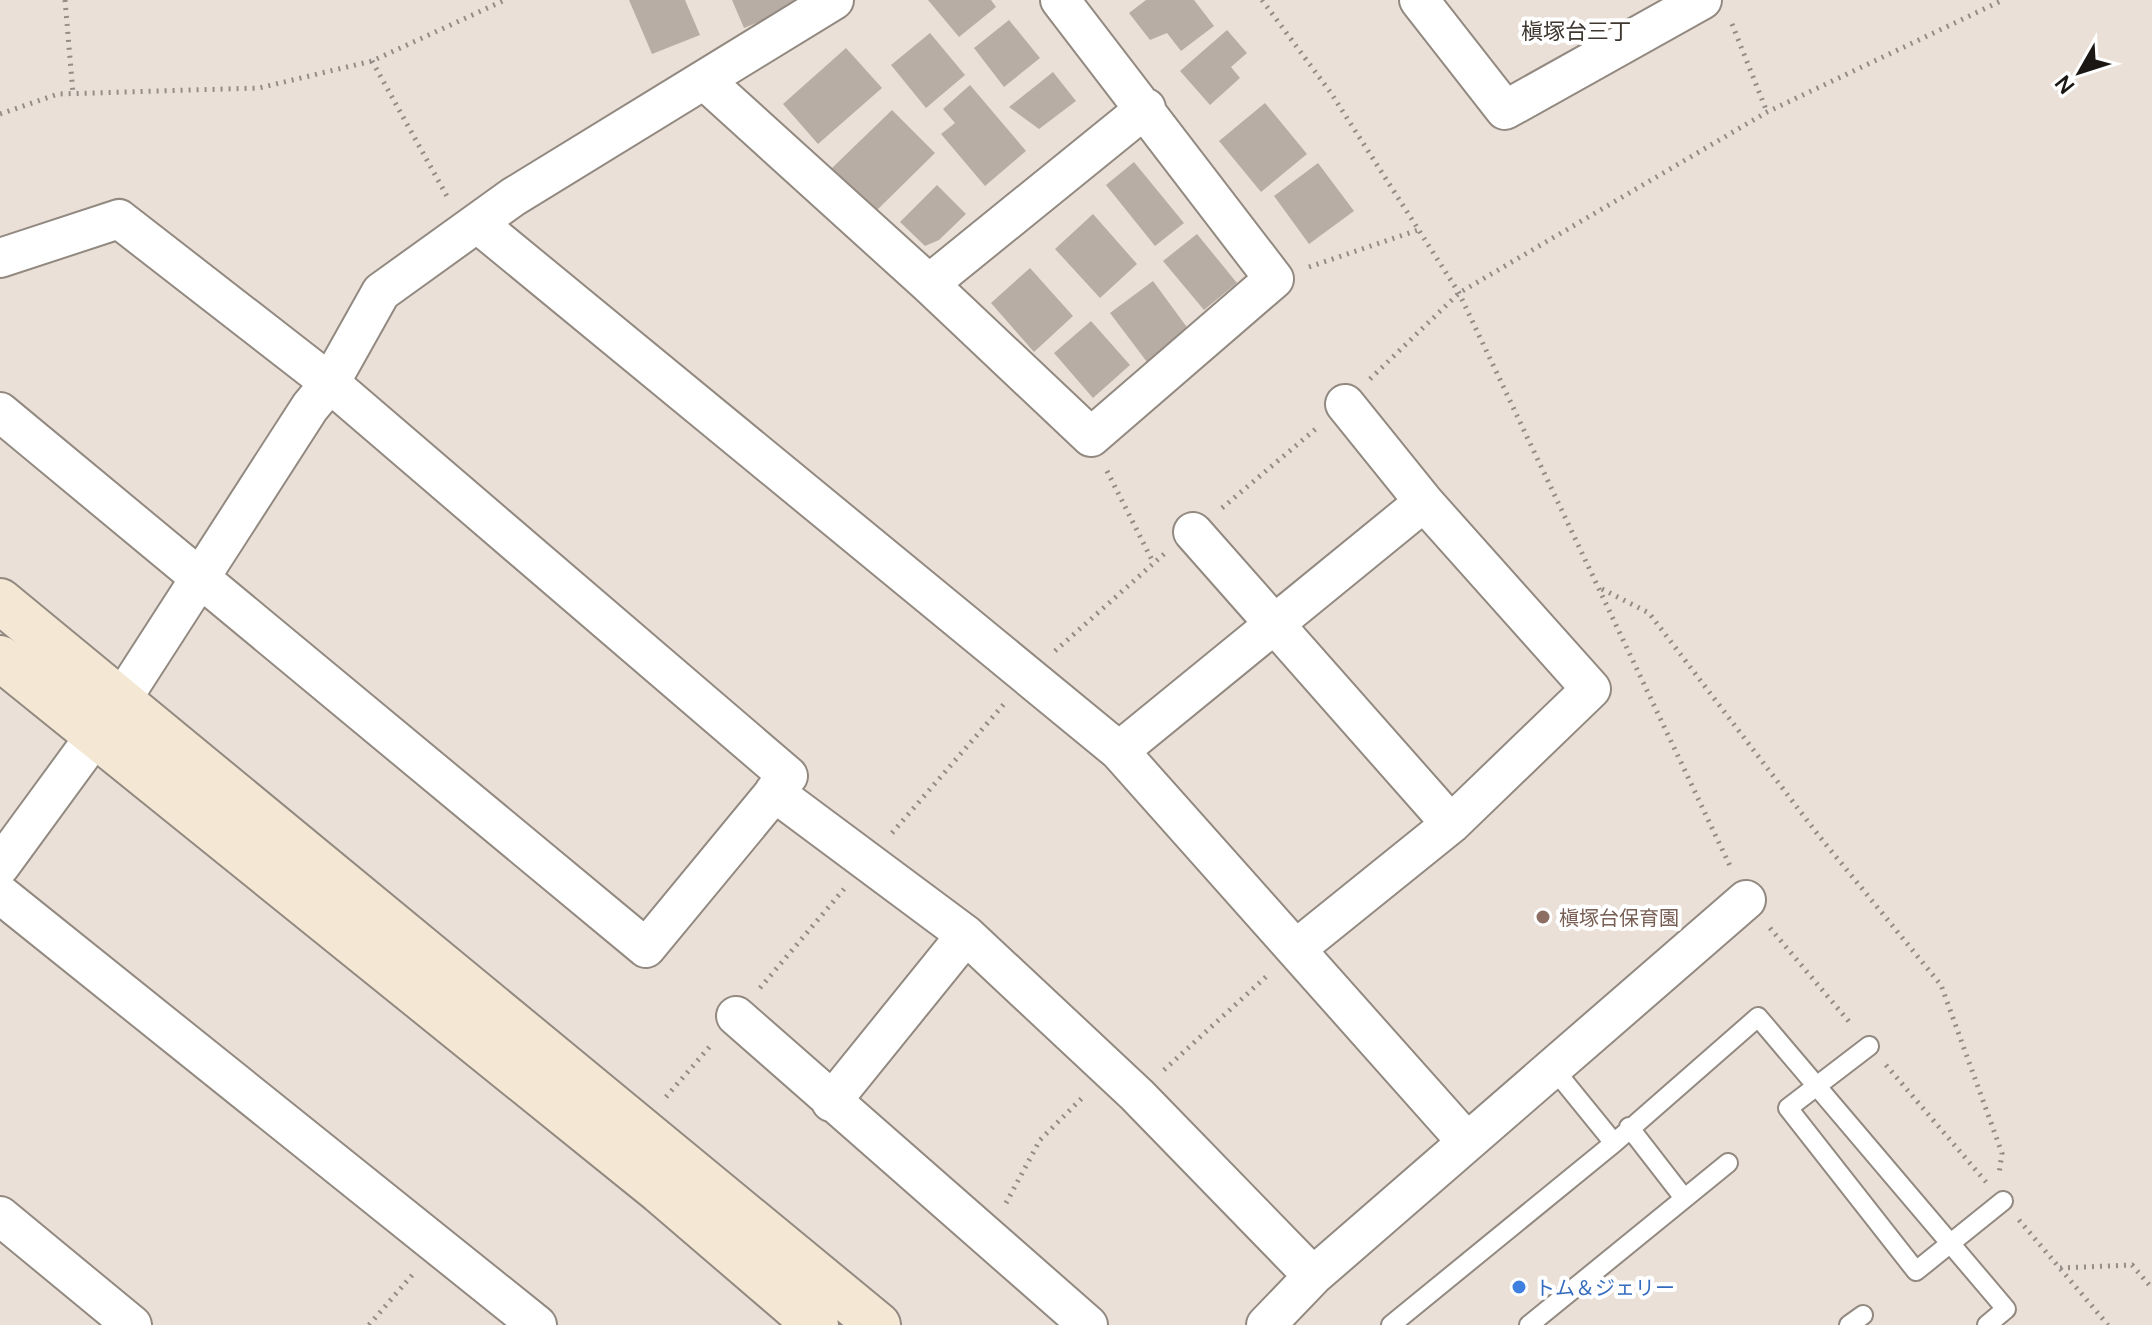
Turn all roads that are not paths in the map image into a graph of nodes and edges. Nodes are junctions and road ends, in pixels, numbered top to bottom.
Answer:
1 (834, 0) edge
2 (1060, 0) edge
3 (1419, 0) edge
4 (1715, 7) edge
5 (704, 80) junction
6 (1146, 108) junction
7 (472, 226) junction
8 (0, 258) edge
9 (929, 284) junction
10 (330, 383) junction
11 (1345, 404) dead end
12 (0, 412) edge
13 (1424, 502) junction
14 (1193, 532) dead end
15 (200, 579) junction
16 (0, 601) edge
17 (1274, 624) junction
18 (0, 658) edge
19 (108, 719) junction
20 (1119, 751) junction
21 (774, 792) junction
22 (1451, 824) junction
23 (0, 866) edge
24 (0, 894) edge
25 (1746, 900) road end
26 (966, 935) junction
27 (1296, 949) junction
28 (736, 1016) dead end
29 (1869, 1046) road end
30 (1553, 1068) junction
31 (1816, 1086) junction
32 (831, 1102) junction
33 (1629, 1127) junction
34 (1467, 1142) junction
35 (1614, 1143) junction
36 (1728, 1163) dead end
37 (1684, 1198) junction
38 (2000, 1198) road end
39 (0, 1216) edge
40 (1950, 1244) junction
41 (1313, 1276) junction
42 (132, 1325) edge
43 (537, 1325) edge
44 (816, 1325) edge
45 (878, 1325) edge
46 (1088, 1325) edge
47 (1266, 1325) edge
48 (1391, 1325) edge
49 (1529, 1325) edge
50 (1987, 1325) edge

1 - 5 street
2 - 6 street
3 - 4 street
5 - 7 street
5 - 9 street
6 - 9 street
6 - 9 street
7 - 10 street
7 - 20 street
8 - 10 street
10 - 15 street
10 - 21 street
11 - 13 street
12 - 15 street
13 - 17 street
13 - 22 street
14 - 17 street
15 - 19 street
15 - 21 street
16 - 19 street
17 - 20 street
17 - 22 street
18 - 19 street
19 - 23 street
19 - 44 street
19 - 45 street
20 - 27 street
21 - 26 street
22 - 27 street
24 - 43 street
25 - 30 street
26 - 32 street
26 - 41 street
27 - 34 street
28 - 32 street
29 - 31 lane
30 - 34 street
30 - 35 lane
31 - 33 lane
31 - 40 lane
31 - 40 lane
32 - 46 street
33 - 35 lane
33 - 37 lane
34 - 41 street
35 - 48 lane
36 - 37 lane
37 - 49 lane
38 - 40 lane
39 - 42 street
40 - 50 lane
41 - 47 street

